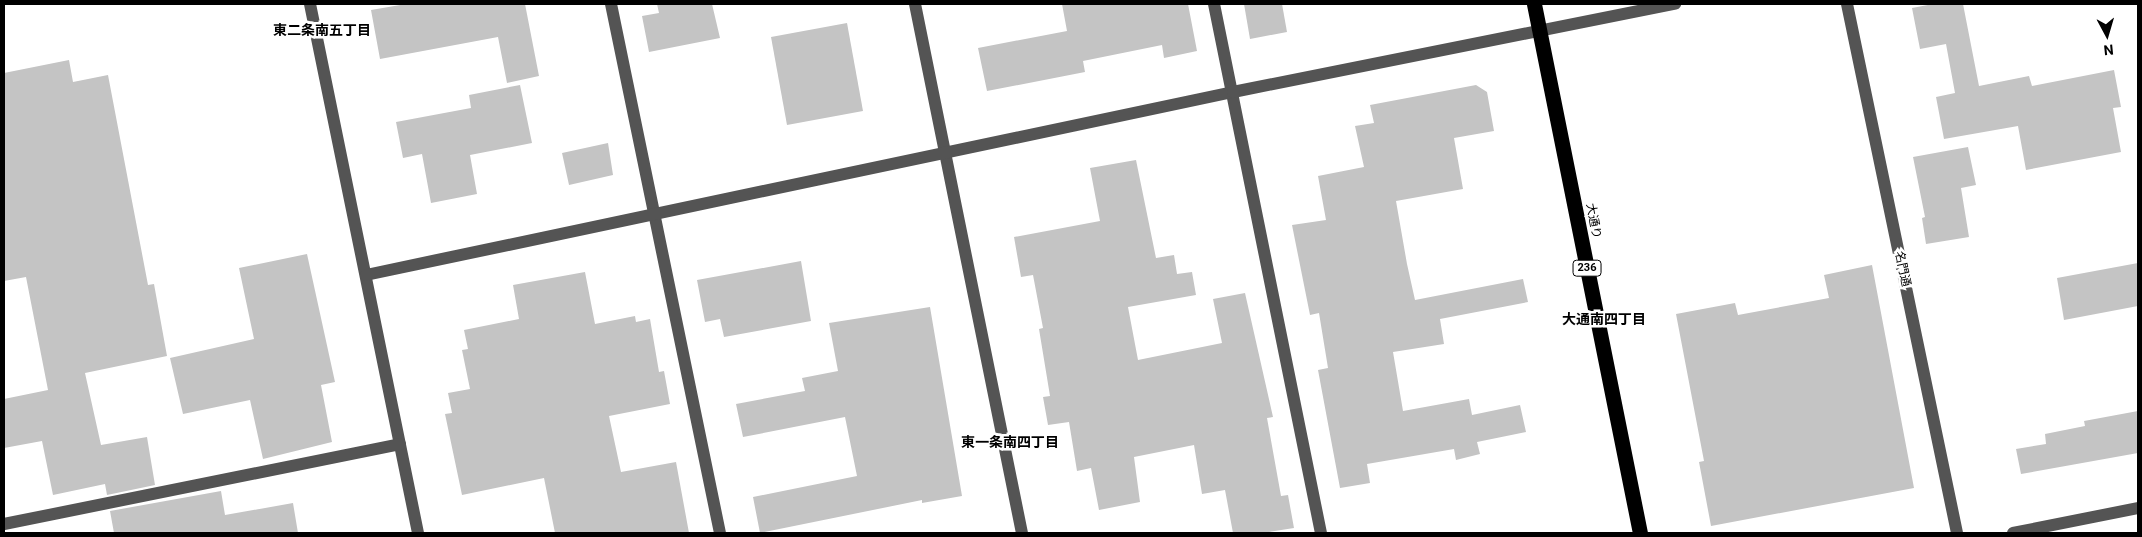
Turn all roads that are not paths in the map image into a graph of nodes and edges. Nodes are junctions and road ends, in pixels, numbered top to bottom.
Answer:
1 (310, 4) edge
2 (611, 4) edge
3 (915, 4) edge
4 (1214, 4) edge
5 (1534, 4) edge
6 (1675, 4) edge
7 (1847, 4) edge
8 (1539, 32) junction
9 (1233, 92) junction
10 (945, 153) junction
11 (654, 212) junction
12 (366, 275) junction
13 (400, 444) junction
14 (2138, 508) edge
15 (4, 524) edge
16 (418, 533) edge
17 (720, 533) edge
18 (1022, 533) edge
19 (1321, 533) edge
20 (1640, 533) edge
21 (1957, 533) edge
22 (2012, 533) edge

1 - 12 street
2 - 11 street
3 - 10 street
4 - 9 street
5 - 8 highway, 大通り / 236
6 - 8 street
7 - 21 street, 名門通
8 - 9 street
8 - 20 highway, 大通り / 236
9 - 10 street
9 - 19 street
10 - 11 street
10 - 18 street
11 - 12 street
11 - 17 street
12 - 13 street
13 - 15 street
13 - 16 street
14 - 22 street

